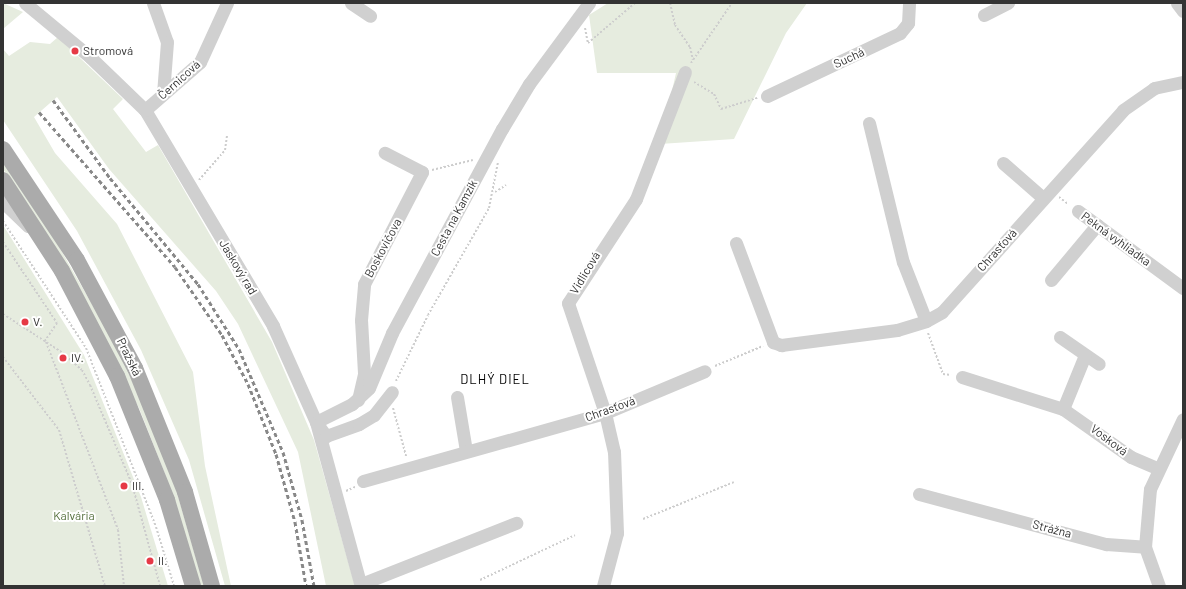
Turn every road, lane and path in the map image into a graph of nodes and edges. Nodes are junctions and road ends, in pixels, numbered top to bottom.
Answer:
1 (25, 3) edge
2 (153, 3) edge
3 (227, 3) edge
4 (351, 3) edge
5 (589, 3) edge
6 (635, 3) edge
7 (670, 3) edge
8 (732, 3) edge
9 (909, 3) edge
10 (1008, 3) edge
11 (1177, 3) edge
12 (1183, 11) edge
13 (984, 15) dead end
14 (370, 16) dead end
15 (585, 24) dead end
16 (693, 60) junction
17 (685, 72) junction
18 (1183, 82) edge
19 (163, 94) junction
20 (767, 96) joint
21 (145, 110) junction
22 (869, 123) dead end
23 (227, 135) dead end
24 (3, 149) edge
25 (385, 153) dead end
26 (498, 158) dead end
27 (466, 161) dead end
28 (1003, 163) dead end
29 (422, 172) junction
30 (3, 180) edge
31 (197, 181) dead end
32 (506, 185) dead end
33 (495, 193) junction
34 (1046, 195) junction
35 (3, 202) edge
36 (1078, 211) joint
37 (3, 221) edge
38 (1097, 225) junction
39 (41, 237) junction
40 (3, 242) edge
41 (736, 243) dead end
42 (1051, 280) dead end
43 (1183, 288) edge
44 (3, 314) edge
45 (926, 321) junction
46 (1060, 337) dead end
47 (45, 341) junction
48 (750, 352) dead end
49 (1085, 355) junction
50 (3, 357) edge
51 (1099, 364) dead end
52 (705, 371) joint
53 (943, 374) dead end
54 (962, 377) dead end
55 (392, 392) junction
56 (457, 397) dead end
57 (358, 400) junction
58 (1063, 409) junction
59 (605, 413) junction
60 (1183, 419) edge
61 (316, 422) junction
62 (466, 451) junction
63 (1157, 468) junction
64 (409, 469) junction
65 (364, 481) dead end
66 (734, 482) dead end
67 (919, 494) dead end
68 (643, 519) dead end
69 (516, 523) dead end
70 (575, 535) dead end
71 (1145, 547) junction
72 (480, 580) dead end
73 (361, 585) edge
74 (105, 586) edge
75 (124, 586) edge
76 (160, 586) edge
77 (174, 586) edge
78 (193, 586) edge
79 (212, 586) edge
80 (603, 586) edge
81 (1159, 586) edge

1 - 21 street, Jaskový rad
2 - 19 street
3 - 19 street, Černicová
4 - 14 street
5 - 57 street, Cesta na Kamzík
6 - 15 path
7 - 16 path
8 - 16 path
9 - 20 street, Suchá
10 - 13 street
11 - 12 street
16 - 17 path
17 - 20 path
17 - 59 street, Vidlicová
18 - 34 street, Chrasťová
19 - 21 street, Černicová
21 - 61 street, Jaskový rad
22 - 45 street
23 - 31 path
24 - 79 main road, Pražská
25 - 29 street
26 - 33 path
27 - 29 path
28 - 34 street
29 - 57 street, Boskovičova
30 - 39 main road, Pražská
32 - 33 path
33 - 55 path
34 - 36 path, Pekná vyhliadka
34 - 45 street, Chrasťová
35 - 39 street
36 - 38 street, Pekná vyhliadka
37 - 77 path
38 - 42 street
38 - 43 street, Pekná vyhliadka
39 - 78 main road, Pražská
40 - 47 path
41 - 45 street, Chrasťová
44 - 47 path
45 - 53 path
46 - 49 street
47 - 75 path
47 - 76 path
48 - 52 path
49 - 51 street
49 - 58 street
50 - 74 path
52 - 59 street, Chrasťová
54 - 58 street, Vosková
55 - 61 street
55 - 64 path
56 - 62 street
57 - 61 street, Cesta na Kamzík
58 - 63 street, Vosková
59 - 62 street, Chrasťová
59 - 80 street, Vidlicová
60 - 63 street
61 - 73 street, Jaskový rad
62 - 64 street, Chrasťová
63 - 71 street
64 - 65 street, Chrasťová
66 - 68 path
67 - 71 street, Strážna
69 - 73 street
70 - 72 path
71 - 81 street

